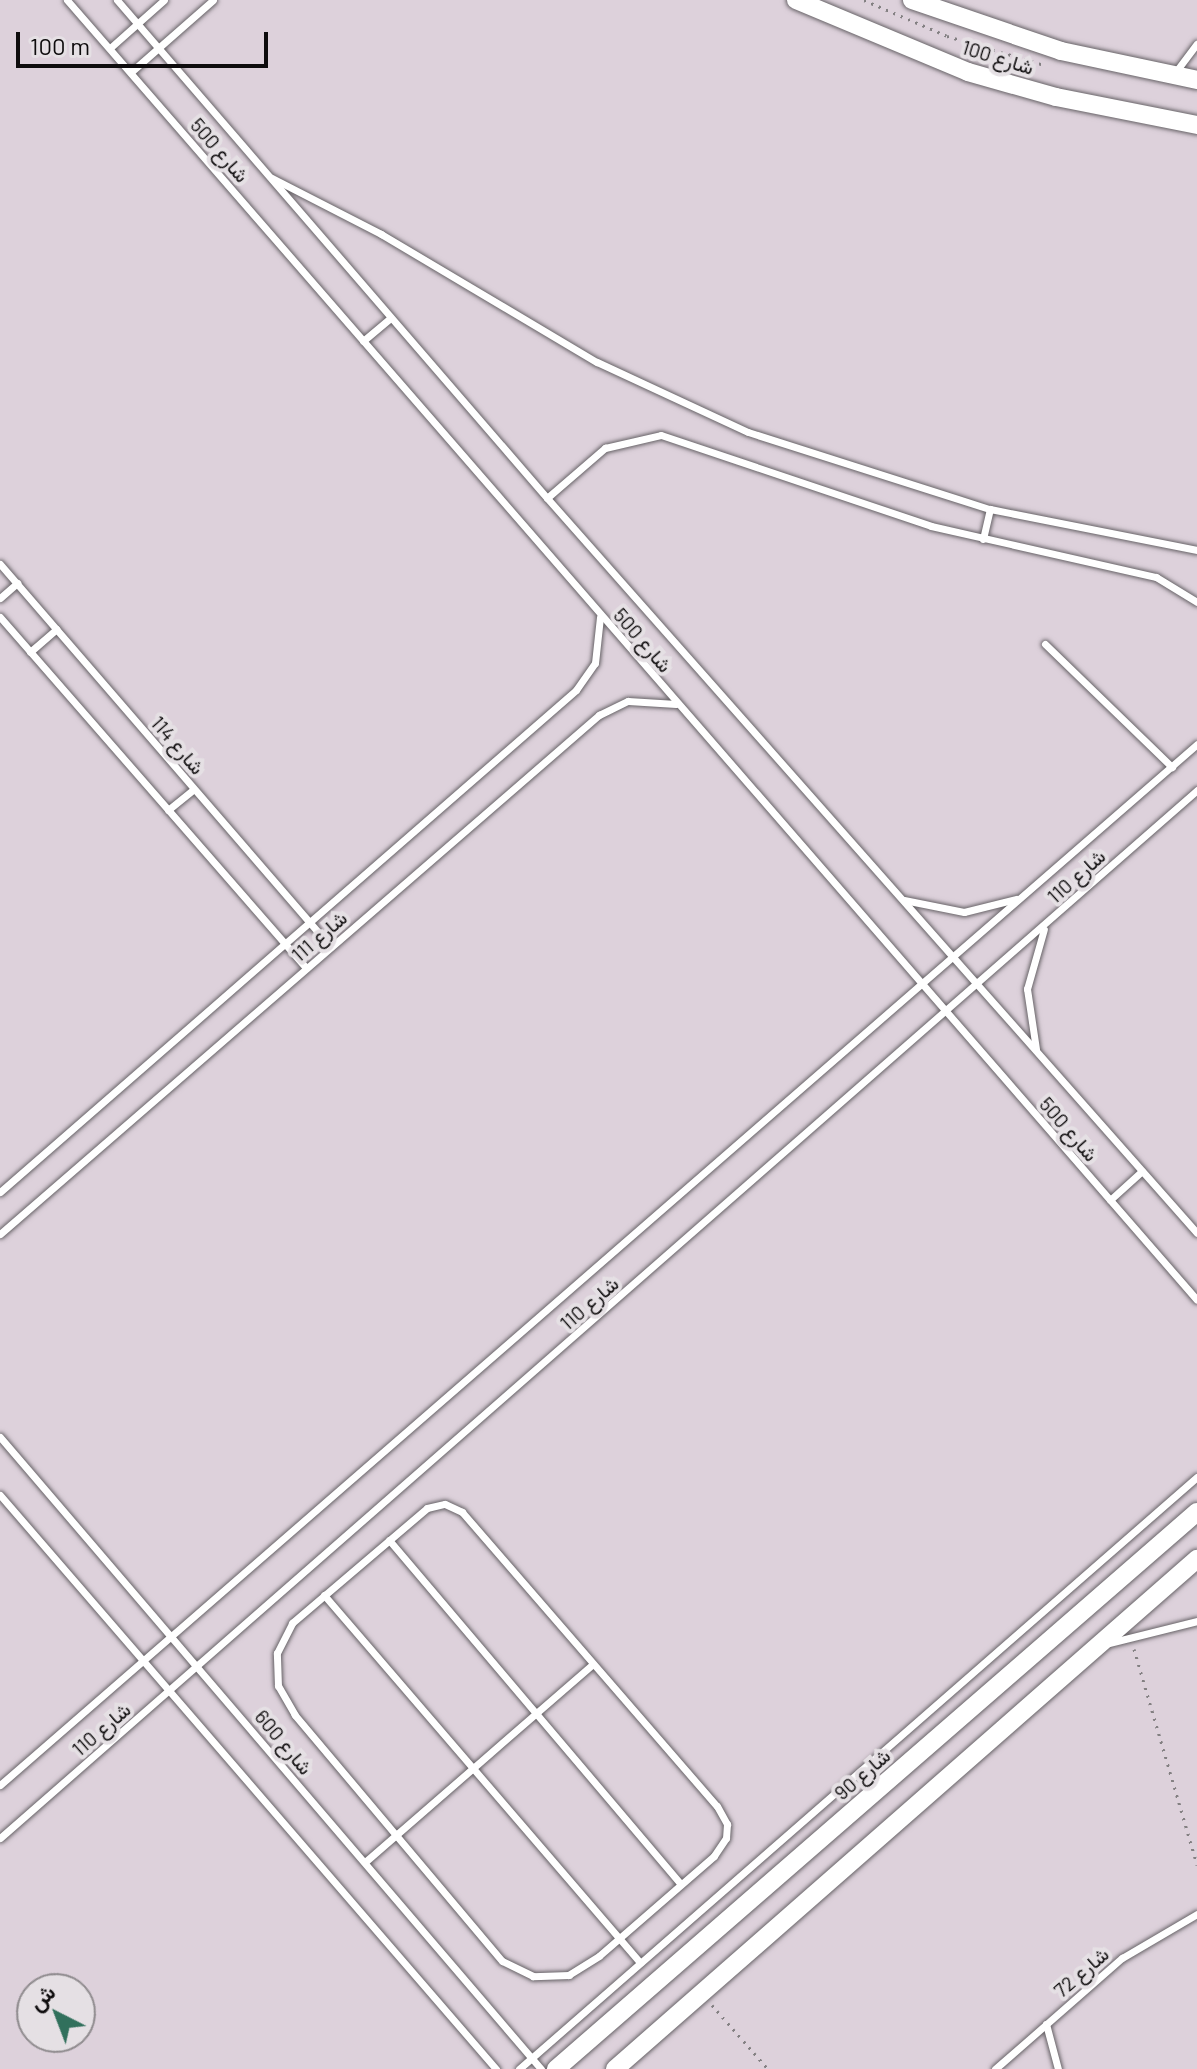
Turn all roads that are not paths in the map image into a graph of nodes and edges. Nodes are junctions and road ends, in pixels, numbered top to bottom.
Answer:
1 (67, 0) edge
2 (117, 0) edge
3 (164, 0) edge
4 (213, 0) edge
5 (796, 0) edge
6 (912, 0) edge
7 (137, 24) junction
8 (1197, 44) edge
9 (110, 48) junction
10 (158, 49) junction
11 (131, 72) junction
12 (1173, 75) junction
13 (1197, 80) edge
14 (1197, 125) edge
15 (268, 176) junction
16 (390, 318) junction
17 (363, 341) junction
18 (547, 498) junction
19 (990, 509) junction
20 (983, 539) junction
21 (1197, 550) edge
22 (0, 564) edge
23 (17, 583) junction
24 (0, 598) edge
25 (1197, 602) edge
26 (600, 615) junction
27 (0, 617) edge
28 (56, 629) junction
29 (1045, 644) dead end
30 (30, 652) junction
31 (676, 704) junction
32 (1197, 744) edge
33 (1172, 767) junction
34 (194, 789) junction
35 (1197, 790) edge
36 (168, 810) junction
37 (1025, 895) junction
38 (900, 898) junction
39 (309, 922) junction
40 (1046, 924) junction
41 (285, 943) junction
42 (331, 947) junction
43 (952, 958) junction
44 (306, 968) junction
45 (921, 985) junction
46 (977, 986) junction
47 (945, 1013) junction
48 (1038, 1055) junction
49 (1142, 1171) junction
50 (0, 1192) edge
51 (1110, 1200) junction
52 (1197, 1233) edge
53 (0, 1234) edge
54 (1197, 1300) edge
55 (0, 1437) edge
56 (1197, 1477) edge
57 (0, 1495) edge
58 (1197, 1512) edge
59 (389, 1540) junction
60 (1197, 1559) edge
61 (324, 1595) junction
62 (1197, 1621) edge
63 (172, 1635) junction
64 (1099, 1646) junction
65 (144, 1660) junction
66 (198, 1665) junction
67 (592, 1665) junction
68 (170, 1690) junction
69 (536, 1713) junction
70 (474, 1768) junction
71 (0, 1785) edge
72 (395, 1837) junction
73 (0, 1838) edge
74 (365, 1862) junction
75 (681, 1884) junction
76 (1197, 1914) edge
77 (619, 1938) junction
78 (640, 1963) junction
79 (1046, 2024) junction
80 (532, 2058) junction
81 (496, 2069) edge
82 (519, 2069) edge
83 (541, 2069) edge
84 (556, 2069) edge
85 (615, 2069) edge
86 (995, 2069) edge
87 (1058, 2069) edge

1 - 9 lane, شارع 500
2 - 7 lane, شارع 500
3 - 7 lane
4 - 10 lane
5 - 14 street, شارع 100
6 - 12 street, شارع 100
7 - 9 lane
7 - 10 lane, شارع 500
8 - 12 lane
9 - 11 lane, شارع 500
10 - 11 lane
10 - 15 lane, شارع 500
11 - 17 lane, شارع 500
12 - 13 street, شارع 100
15 - 16 lane, شارع 500
15 - 19 lane
16 - 17 lane
16 - 18 lane, شارع 500
17 - 26 lane, شارع 500
18 - 20 lane
18 - 38 lane, شارع 500
19 - 20 lane
19 - 21 lane
20 - 25 lane
22 - 23 lane, شارع 114
23 - 24 lane
23 - 28 lane, شارع 114
26 - 31 lane, شارع 500
26 - 39 lane, شارع 111
27 - 30 lane
28 - 30 lane
28 - 34 lane, شارع 114
29 - 33 lane
30 - 36 lane
31 - 42 lane, شارع 111
31 - 45 lane, شارع 500
32 - 33 lane, شارع 110
33 - 37 lane, شارع 110
34 - 36 lane
34 - 39 lane, شارع 114
35 - 40 lane, شارع 110
36 - 41 lane
37 - 38 lane
37 - 43 lane, شارع 110
38 - 43 lane, شارع 500
39 - 41 lane, شارع 111
39 - 42 lane, شارع 114
40 - 46 lane, شارع 110
40 - 48 lane
41 - 44 lane
41 - 50 lane, شارع 111
42 - 44 lane, شارع 111
43 - 45 lane, شارع 110
43 - 46 lane, شارع 500
44 - 53 lane, شارع 111
45 - 47 lane, شارع 500
45 - 63 lane, شارع 110
46 - 47 lane, شارع 110
46 - 48 lane, شارع 500
47 - 51 lane, شارع 500
47 - 66 lane, شارع 110
48 - 49 lane, شارع 500
49 - 51 lane
49 - 52 lane, شارع 500
51 - 54 lane, شارع 500
55 - 63 lane, شارع 600
56 - 78 lane
57 - 65 lane
58 - 84 street, شارع 90
59 - 61 lane
59 - 67 lane
59 - 69 lane
60 - 64 street
61 - 70 lane
61 - 72 lane
62 - 64 lane
63 - 65 lane, شارع 110
63 - 66 lane, شارع 600
64 - 85 street
65 - 68 lane
65 - 71 lane, شارع 110
66 - 68 lane, شارع 110
66 - 74 lane, شارع 600
67 - 69 lane
67 - 75 lane
68 - 73 lane, شارع 110
68 - 81 lane
69 - 70 lane
69 - 75 lane
70 - 72 lane
70 - 77 lane
72 - 74 lane
72 - 77 lane
74 - 80 lane, شارع 600
75 - 77 lane
76 - 79 lane, شارع 72
77 - 78 lane
78 - 80 lane
79 - 86 lane, شارع 72
79 - 87 lane
80 - 82 lane
80 - 83 lane, شارع 600

